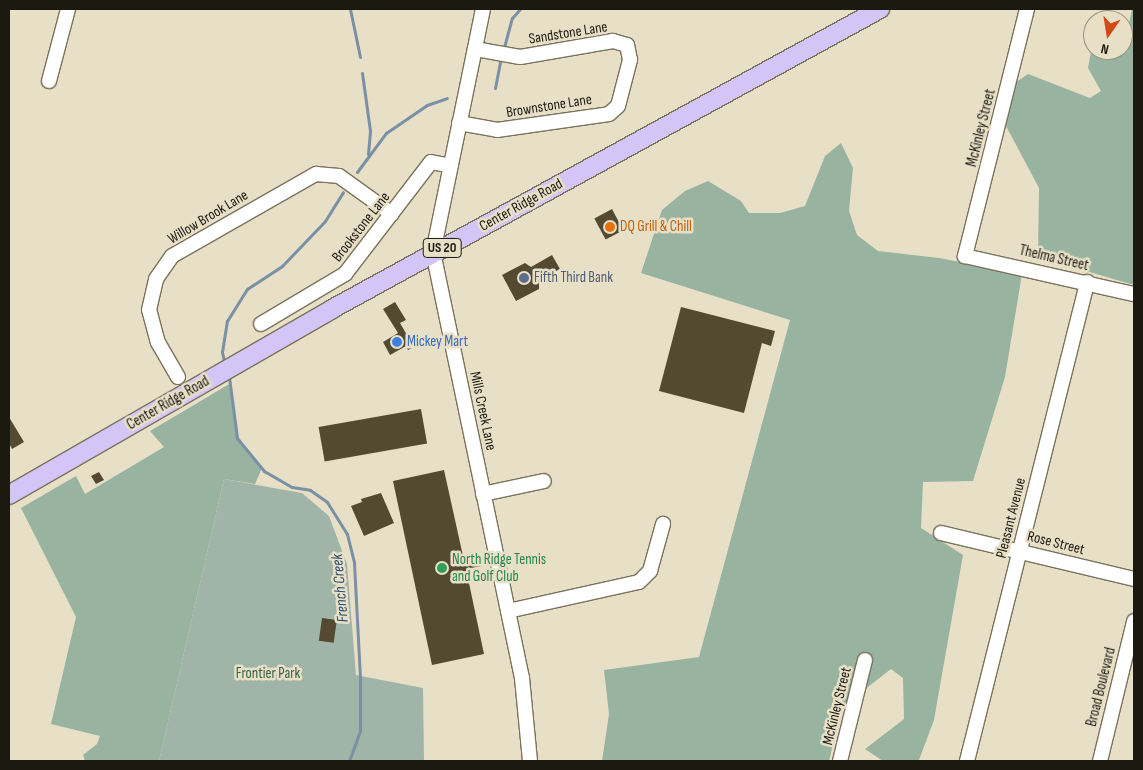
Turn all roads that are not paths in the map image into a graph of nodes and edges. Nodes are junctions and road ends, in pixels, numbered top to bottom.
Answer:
1 (68, 9) edge
2 (483, 9) edge
3 (880, 9) edge
4 (1028, 9) edge
5 (474, 49) junction
6 (48, 81) dead end
7 (624, 83) joint
8 (459, 123) junction
9 (451, 166) junction
10 (392, 214) junction
11 (433, 252) junction
12 (965, 256) joint
13 (1087, 282) junction
14 (1134, 294) edge
15 (261, 324) dead end
16 (178, 377) dead end
17 (544, 482) dead end
18 (483, 494) junction
19 (9, 496) edge
20 (663, 524) dead end
21 (941, 533) dead end
22 (1019, 551) junction
23 (1134, 579) edge
24 (508, 611) junction
25 (1134, 621) edge
26 (865, 660) dead end
27 (530, 761) edge
28 (840, 761) edge
29 (967, 761) edge
30 (1100, 761) edge

1 - 6 street
2 - 5 street, Mills Creek Lane
3 - 11 main road, Center Ridge Road / US 20
4 - 12 street, McKinley Street
5 - 7 street, Sandstone Lane
5 - 8 street, Mills Creek Lane
7 - 8 street, Brownstone Lane
8 - 9 street, Mills Creek Lane
9 - 10 street, Brookstone Lane
9 - 11 street, Mills Creek Lane
10 - 15 street, Brookstone Lane
10 - 16 street, Willow Brook Lane
11 - 18 street, Mills Creek Lane
11 - 19 main road, Center Ridge Road / US 20
12 - 13 street, Thelma Street
13 - 14 street, Thelma Street
13 - 22 street, Pleasant Avenue
17 - 18 street
18 - 24 street, Mills Creek Lane
20 - 24 street
21 - 22 street, Rose Street
22 - 23 street, Rose Street
22 - 29 street, Pleasant Avenue
24 - 27 street, Mills Creek Lane
25 - 30 street, Broad Boulevard
26 - 28 street, McKinley Street

